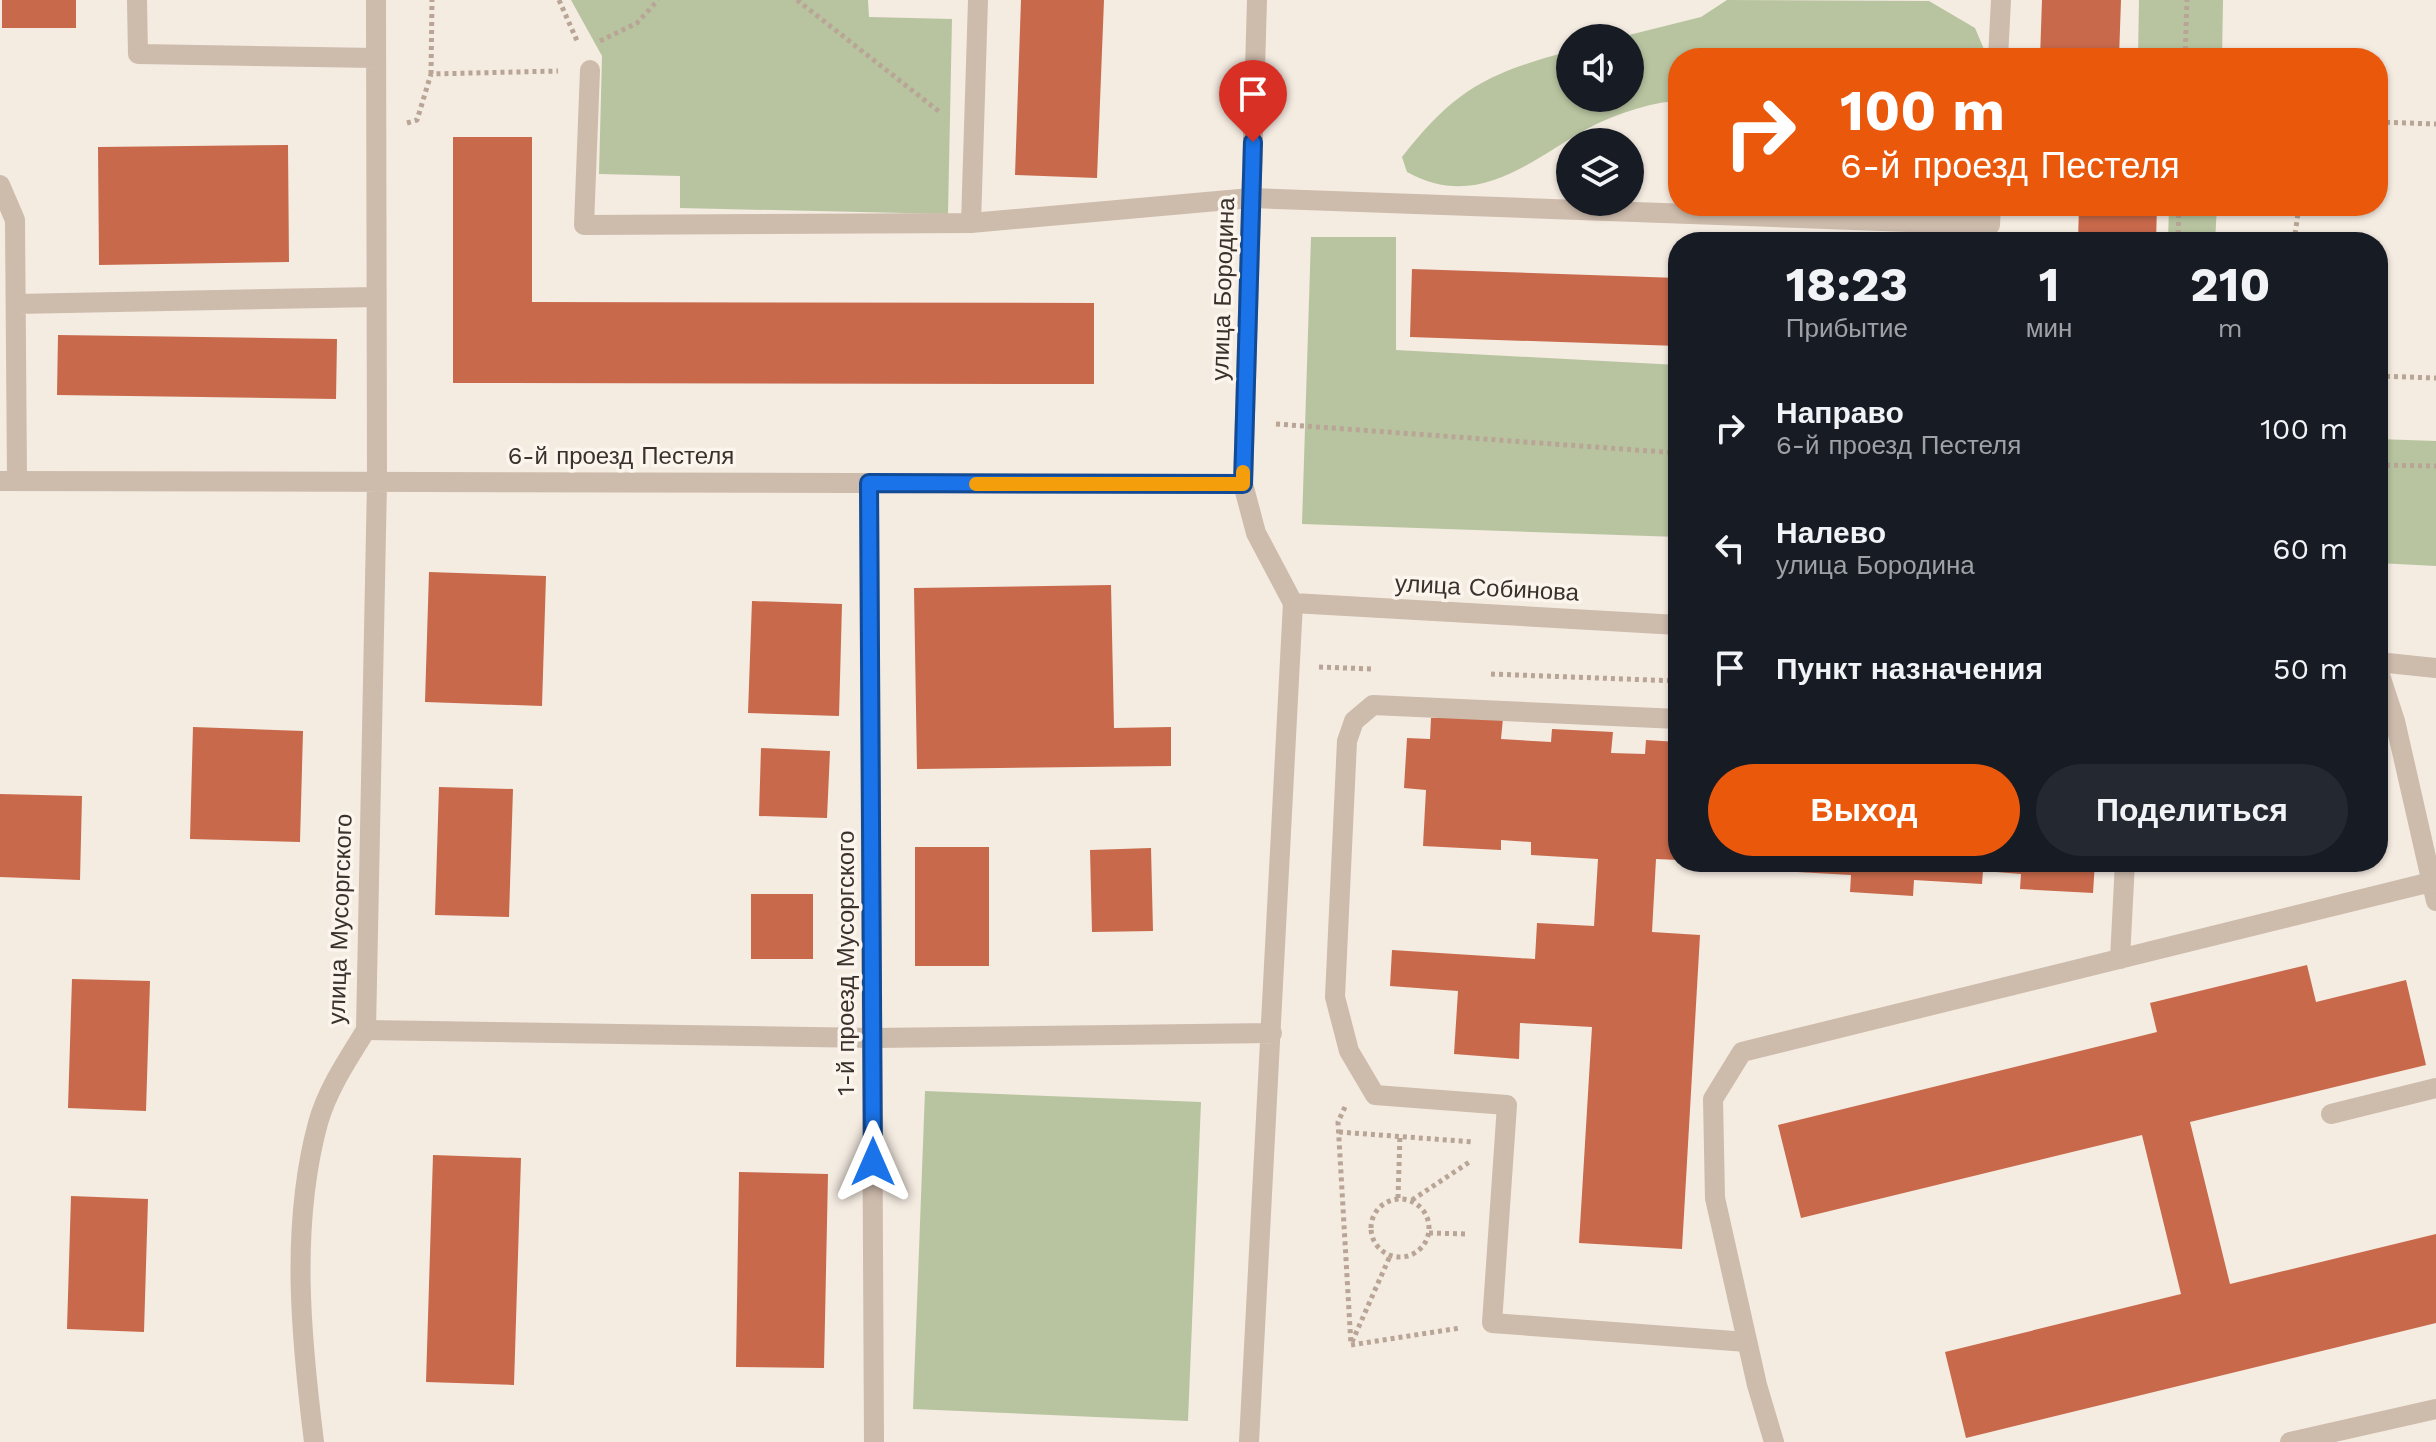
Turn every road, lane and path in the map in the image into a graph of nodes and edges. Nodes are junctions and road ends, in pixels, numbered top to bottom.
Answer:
1 (137, 0) edge
2 (376, 0) edge
3 (432, 0) edge
4 (559, 0) edge
5 (658, 0) edge
6 (797, 0) edge
7 (978, 0) edge
8 (1257, 0) edge
9 (2001, 0) edge
10 (2187, 0) edge
11 (1999, 48) edge
12 (2185, 48) edge
13 (582, 50) junction
14 (376, 58) junction
15 (590, 70) junction
16 (431, 74) junction
17 (2388, 122) edge
18 (2436, 124) edge
19 (376, 132) junction
20 (973, 138) junction
21 (0, 185) edge
22 (1251, 198) junction
23 (1668, 213) edge
24 (1744, 216) edge
25 (1990, 216) edge
26 (971, 223) junction
27 (375, 297) junction
28 (16, 304) junction
29 (2388, 376) edge
30 (2436, 378) edge
31 (1245, 421) junction
32 (1668, 452) edge
33 (2388, 465) edge
34 (2436, 466) edge
35 (8, 481) edge
36 (377, 482) junction
37 (869, 483) junction
38 (1243, 484) junction
39 (1293, 603) junction
40 (1668, 624) edge
41 (2388, 663) edge
42 (2436, 668) edge
43 (2388, 700) edge
44 (1668, 719) edge
45 (2124, 872) edge
46 (2434, 892) edge
47 (2120, 959) junction
48 (366, 1030) junction
49 (1272, 1033) junction
50 (873, 1038) junction
51 (1362, 1073) junction
52 (2436, 1088) edge
53 (1401, 1097) junction
54 (2331, 1114) dead end
55 (1339, 1132) junction
56 (1400, 1136) junction
57 (1506, 1137) junction
58 (1485, 1152) junction
59 (1398, 1198) junction
60 (1412, 1200) junction
61 (1390, 1256) junction
62 (1492, 1323) junction
63 (1747, 1342) junction
64 (1351, 1345) junction
65 (2436, 1409) edge
66 (314, 1442) edge
67 (874, 1442) edge
68 (1249, 1442) edge
69 (1774, 1442) edge
70 (2290, 1442) edge

1 - 14 street
2 - 14 street, улица Мусоргского
3 - 16 path
4 - 13 path
5 - 13 path
6 - 20 path
7 - 20 street
8 - 22 street, улица Бородина
9 - 11 street
10 - 12 path
13 - 15 path
14 - 19 street, улица Мусоргского
15 - 16 path
15 - 26 street
16 - 19 path
17 - 18 path
19 - 27 street, улица Мусоргского
20 - 26 street
21 - 28 street
22 - 23 street
22 - 26 street
22 - 31 street, улица Бородина
24 - 25 street
27 - 28 street
27 - 36 street, улица Мусоргского
28 - 35 street
29 - 30 path
31 - 32 path
31 - 38 street, улица Бородина
33 - 34 path
35 - 36 street, 6-й проезд Пестеля
36 - 37 street, 6-й проезд Пестеля
36 - 48 street, улица Мусоргского
37 - 38 street, 6-й проезд Пестеля
37 - 50 street, 1-й проезд Мусоргского
38 - 39 street, улица Бородина
39 - 40 street, улица Собинова
39 - 49 street
41 - 42 street
43 - 46 street
44 - 51 street
45 - 47 street
46 - 47 street
47 - 63 street
48 - 50 street
48 - 66 street, улица Мусоргского
49 - 50 street
49 - 68 street
50 - 67 street, 1-й проезд Мусоргского
51 - 53 street
51 - 55 path
52 - 54 street
53 - 56 path
53 - 57 street
55 - 56 path
55 - 64 path
56 - 58 path
56 - 59 path
57 - 58 path
57 - 62 street
58 - 60 path
59 - 60 path
59 - 61 path
60 - 61 path
61 - 64 path
62 - 63 street
62 - 64 path
63 - 69 street
65 - 70 street

